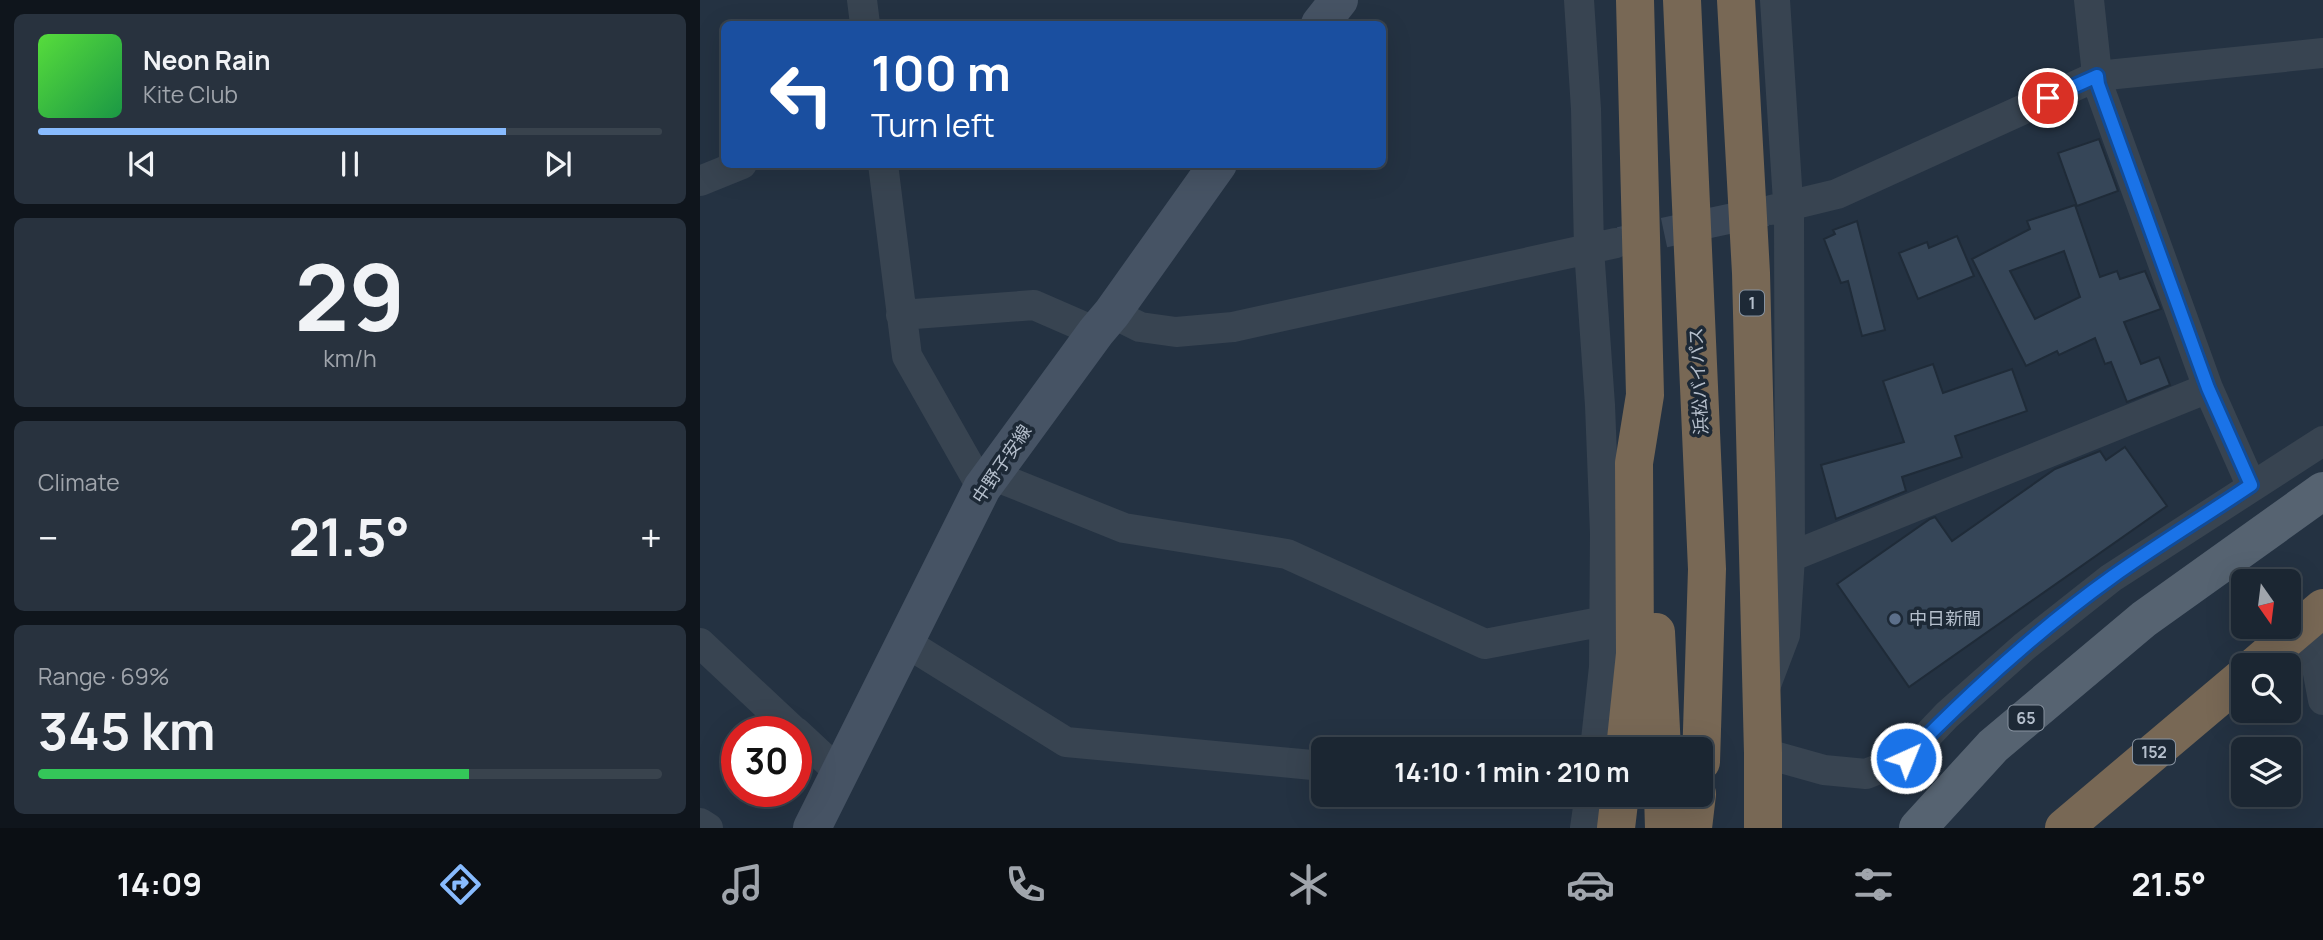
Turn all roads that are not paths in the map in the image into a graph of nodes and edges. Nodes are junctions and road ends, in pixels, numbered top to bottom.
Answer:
1 (862, 0) edge
2 (1339, 0) edge
3 (1579, 0) edge
4 (1635, 0) edge
5 (1682, 0) edge
6 (1736, 0) edge
7 (1775, 0) edge
8 (2089, 0) edge
9 (866, 21) edge
10 (1322, 21) edge
11 (2323, 54) edge
12 (2097, 76) junction
13 (732, 168) edge
14 (883, 168) edge
15 (1215, 168) edge
16 (700, 181) edge
17 (1779, 208) junction
18 (1602, 246) junction
19 (901, 315) junction
20 (1104, 322) junction
21 (2208, 388) junction
22 (1645, 395) junction
23 (2323, 440) edge
24 (987, 481) junction
25 (2251, 485) junction
26 (2323, 491) edge
27 (1790, 557) junction
28 (2316, 615) edge
29 (1605, 621) junction
30 (905, 642) junction
31 (700, 643) edge
32 (2270, 653) edge
33 (2231, 687) edge
34 (1762, 697) junction
35 (2323, 700) edge
36 (779, 716) edge
37 (1596, 737) edge
38 (1626, 737) edge
39 (1661, 737) edge
40 (1702, 737) edge
41 (812, 747) edge
42 (1763, 753) junction
43 (1311, 765) edge
44 (840, 773) junction
45 (1588, 807) edge
46 (1618, 807) edge
47 (1663, 807) edge
48 (1695, 807) edge
49 (700, 823) edge
50 (708, 828) edge
51 (812, 828) edge
52 (1585, 828) edge
53 (1616, 828) edge
54 (1664, 828) edge
55 (1693, 828) edge
56 (1763, 828) edge
57 (1918, 828) edge
58 (2064, 828) edge

1 - 9 street
2 - 10 main road
3 - 18 street
4 - 22 highway
5 - 40 highway, 浜松バイパス
6 - 34 highway, 1
7 - 17 street
8 - 12 street
11 - 12 street
12 - 17 street
12 - 21 street
13 - 16 street
14 - 19 street
15 - 20 main road, 中野子安線
17 - 27 street
18 - 20 street
18 - 29 street
19 - 20 street
19 - 24 street
20 - 24 main road, 中野子安線
21 - 25 street
21 - 27 street
22 - 38 highway
22 - 39 highway
23 - 25 street
24 - 29 street
24 - 30 main road, 中野子安線
25 - 42 street
26 - 57 main road, 65
27 - 34 street
28 - 32 highway
28 - 35 street
29 - 37 street
30 - 43 street
30 - 44 main road, 中野子安線
31 - 36 street
33 - 58 highway, 152
34 - 42 highway, 1
41 - 44 street
42 - 56 highway, 1
44 - 51 main road, 中野子安線
45 - 52 street
46 - 53 highway
47 - 54 highway
48 - 55 highway
49 - 50 street

